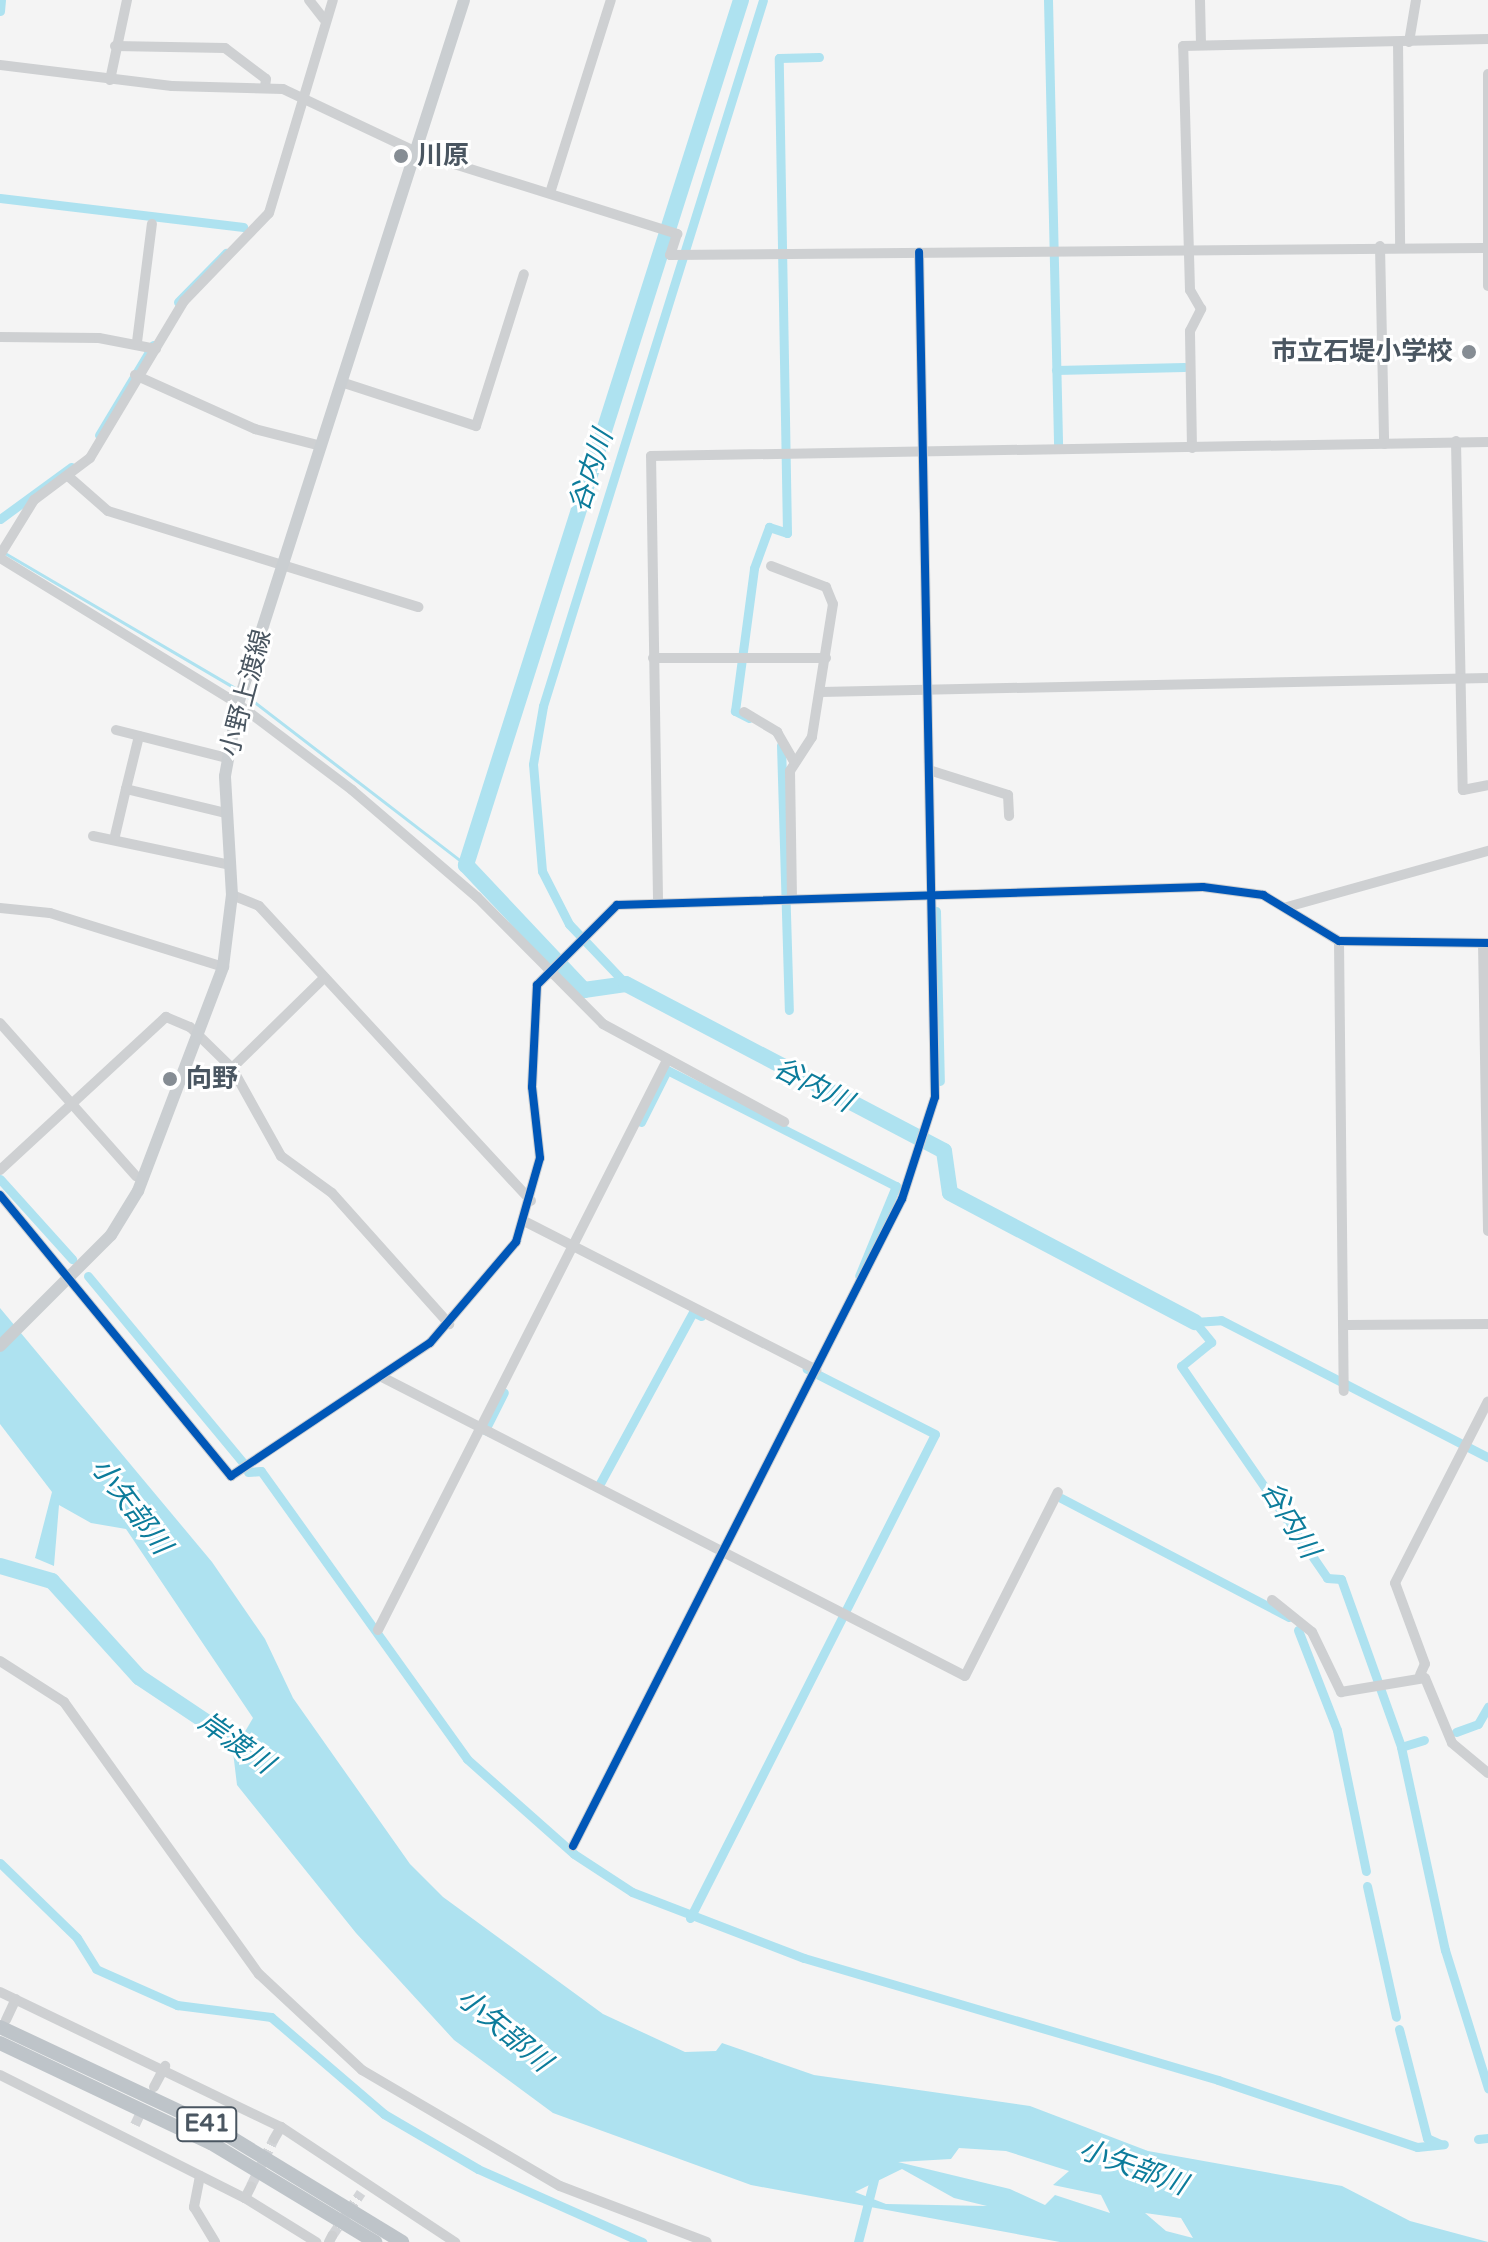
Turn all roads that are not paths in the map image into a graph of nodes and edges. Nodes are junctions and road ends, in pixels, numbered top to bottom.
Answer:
1 (127, 0) edge
2 (309, 0) edge
3 (333, 0) edge
4 (464, 0) edge
5 (611, 0) edge
6 (1200, 0) edge
7 (1416, 0) edge
8 (324, 19) junction
9 (1488, 39) edge
10 (1404, 42) junction
11 (1201, 45) junction
12 (115, 46) junction
13 (0, 65) edge
14 (1488, 74) edge
15 (110, 80) junction
16 (265, 87) junction
17 (308, 98) junction
18 (416, 152) junction
19 (550, 193) junction
20 (152, 224) dead end
21 (1380, 246) junction
22 (1400, 246) junction
23 (1189, 247) junction
24 (1483, 248) junction
25 (919, 252) junction
26 (524, 274) dead end
27 (1488, 286) edge
28 (0, 337) edge
29 (137, 342) junction
30 (156, 349) junction
31 (135, 375) junction
32 (341, 382) junction
33 (1456, 441) junction
34 (1488, 442) edge
35 (1384, 444) junction
36 (321, 446) junction
37 (1192, 448) junction
38 (922, 453) junction
39 (68, 476) junction
40 (0, 556) edge
41 (283, 566) junction
42 (771, 566) dead end
43 (418, 607) dead end
44 (653, 658) junction
45 (826, 658) junction
46 (1488, 678) edge
47 (1459, 679) junction
48 (928, 688) junction
49 (821, 692) junction
50 (238, 704) junction
51 (744, 712) dead end
52 (116, 730) dead end
53 (139, 736) junction
54 (227, 758) junction
55 (793, 760) junction
56 (929, 770) junction
57 (1488, 785) edge
58 (126, 789) junction
59 (226, 813) junction
60 (1009, 816) dead end
61 (93, 836) dead end
62 (114, 840) junction
63 (1488, 851) edge
64 (231, 865) junction
65 (932, 894) junction
66 (232, 895) junction
67 (792, 896) junction
68 (658, 899) junction
69 (1287, 907) junction
70 (0, 908) edge
71 (1339, 941) junction
72 (1486, 943) edge
73 (549, 966) junction
74 (223, 967) junction
75 (324, 978) junction
76 (0, 1023) edge
77 (198, 1037) junction
78 (665, 1064) junction
79 (232, 1068) junction
80 (74, 1106) junction
81 (784, 1122) dead end
82 (0, 1170) edge
83 (136, 1176) dead end
84 (0, 1195) edge
85 (531, 1201) junction
86 (526, 1222) junction
87 (1488, 1231) edge
88 (573, 1246) junction
89 (68, 1280) junction
90 (449, 1324) junction
91 (1488, 1324) edge
92 (1347, 1325) junction
93 (0, 1346) edge
94 (816, 1370) junction
95 (380, 1376) junction
96 (1347, 1386) dead end
97 (1488, 1401) edge
98 (480, 1431) junction
99 (1058, 1492) dead end
100 (723, 1554) junction
101 (1272, 1600) dead end
102 (378, 1630) dead end
103 (0, 1661) edge
104 (1415, 1675) junction
105 (1488, 1773) edge
106 (573, 1846) dead end
107 (0, 1992) edge
108 (16, 1999) junction
109 (3, 2024) edge
110 (0, 2043) edge
111 (165, 2066) junction
112 (0, 2075) edge
113 (154, 2087) dead end
114 (135, 2125) tunnel mouth
115 (281, 2127) junction
116 (129, 2138) junction
117 (274, 2139) tunnel mouth
118 (200, 2176) junction
119 (368, 2183) junction
120 (251, 2186) tunnel mouth
121 (361, 2193) tunnel mouth
122 (245, 2198) junction
123 (215, 2242) edge
124 (316, 2242) edge
125 (375, 2242) edge
126 (402, 2242) edge
127 (455, 2242) edge
128 (707, 2242) edge

1 - 12 street
2 - 8 street
3 - 8 street
4 - 18 main road, 小野上渡線
5 - 19 street
6 - 11 street
7 - 10 street
8 - 17 street
9 - 10 street
10 - 11 street
10 - 22 street
11 - 23 street
12 - 15 street
12 - 16 street
13 - 15 street
14 - 24 street
15 - 16 street
16 - 17 street
17 - 18 street
17 - 30 street
18 - 19 street
18 - 32 main road, 小野上渡線
19 - 25 street
20 - 29 street
21 - 22 street
21 - 23 street
21 - 35 street
22 - 24 street
23 - 25 street
23 - 37 street
24 - 27 street
25 - 38 street
26 - 32 street
28 - 29 street
29 - 30 street
30 - 31 street
31 - 36 street
31 - 39 street
32 - 36 main road, 小野上渡線
33 - 34 street
33 - 35 street
33 - 47 street
35 - 37 street
36 - 41 main road, 小野上渡線
37 - 38 street
38 - 44 street
38 - 48 street
39 - 40 street
39 - 41 street
40 - 50 street
41 - 43 street
41 - 50 main road, 小野上渡線
42 - 45 street
44 - 45 street
44 - 68 street
45 - 49 street
46 - 47 street
47 - 48 street
47 - 57 street
48 - 49 street
48 - 56 street
49 - 55 street
50 - 54 main road, 小野上渡線
50 - 73 street
51 - 55 street
52 - 53 street
53 - 54 street
53 - 58 street
54 - 59 main road, 小野上渡線
55 - 67 street
56 - 60 street
56 - 65 street
58 - 59 street
58 - 62 street
59 - 64 main road, 小野上渡線
61 - 62 street
62 - 64 street
63 - 69 street
64 - 66 main road, 小野上渡線
65 - 67 street
65 - 69 street
65 - 94 street
66 - 74 main road, 小野上渡線
66 - 75 street
67 - 68 street
68 - 73 street
69 - 71 street
70 - 74 street
71 - 72 street
71 - 92 street
72 - 87 street
73 - 78 street
73 - 85 street
74 - 77 main road, 小野上渡線
75 - 79 street
75 - 85 street
76 - 80 street
77 - 79 street
77 - 80 street
77 - 89 main road, 小野上渡線
78 - 81 street
78 - 88 street
79 - 90 street
80 - 82 street
80 - 83 street
84 - 89 street
85 - 86 street
86 - 88 street
86 - 90 street
88 - 94 street
88 - 98 street
89 - 93 main road, 小野上渡線
89 - 95 street
90 - 95 street
91 - 92 street
92 - 96 street
94 - 100 street
95 - 98 street
97 - 104 street
98 - 100 street
98 - 102 street
99 - 100 street
100 - 106 street
101 - 104 street
103 - 128 street
104 - 105 street
107 - 108 street
108 - 109 street
108 - 111 street
109 - 126 highway, E41
110 - 125 highway, E41
111 - 113 street
111 - 115 street
112 - 116 street
114 - 116 street
115 - 117 street
115 - 119 street
116 - 118 street
118 - 122 street
118 - 123 street
119 - 121 street
119 - 127 street
120 - 122 street
122 - 124 street

